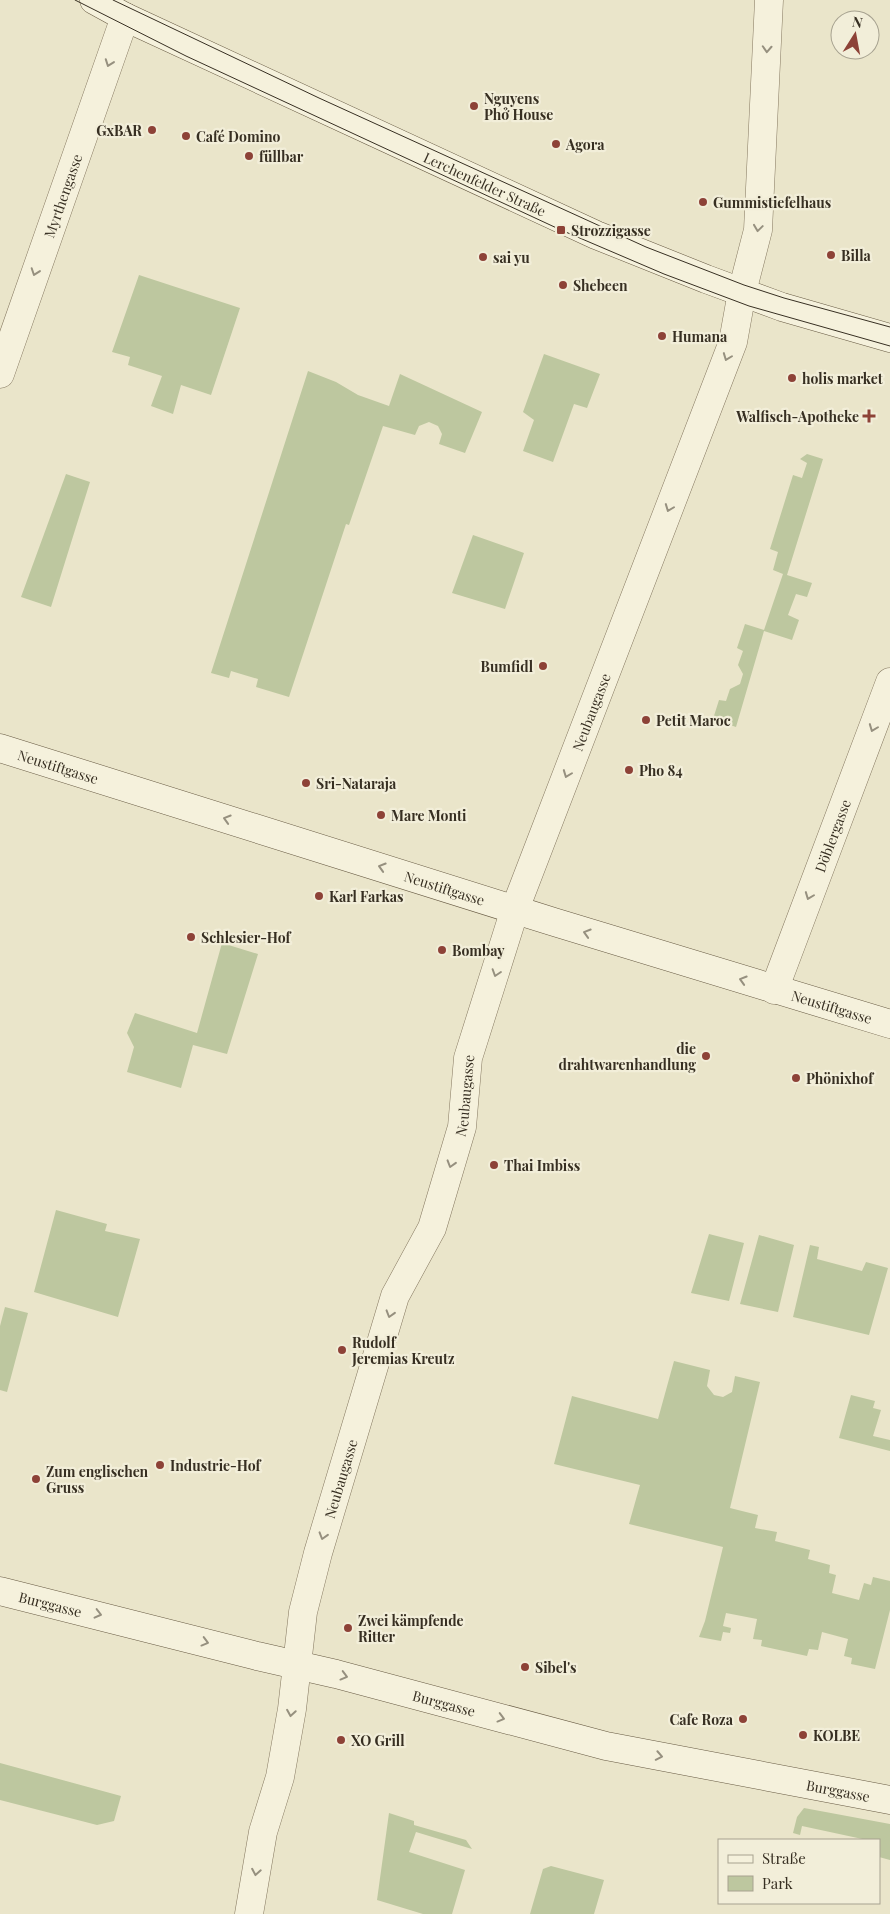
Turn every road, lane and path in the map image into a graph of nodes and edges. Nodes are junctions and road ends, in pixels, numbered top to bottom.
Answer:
1 (94, 0) edge
2 (769, 0) edge
3 (125, 17) junction
4 (742, 292) junction
5 (890, 338) edge
6 (0, 374) edge
7 (890, 682) edge
8 (0, 748) edge
9 (515, 909) junction
10 (774, 990) junction
11 (890, 1024) edge
12 (0, 1591) edge
13 (297, 1665) junction
14 (890, 1800) edge
15 (249, 1914) edge

1 - 3 main road, Lerchenfelder Straße
2 -> 4 main road
3 - 4 main road, Lerchenfelder Straße
3 -> 6 main road, Myrthengasse
4 - 5 main road, Lerchenfelder Straße
4 -> 9 main road, Neubaugasse
7 -> 10 main road, Döblergasse
9 -> 8 main road, Neustiftgasse
10 -> 9 main road, Neustiftgasse
9 -> 13 main road, Neubaugasse
10 - 11 main road, Neustiftgasse
12 -> 13 main road, Burggasse
13 -> 14 main road, Burggasse
13 -> 15 main road, Neubaugasse

